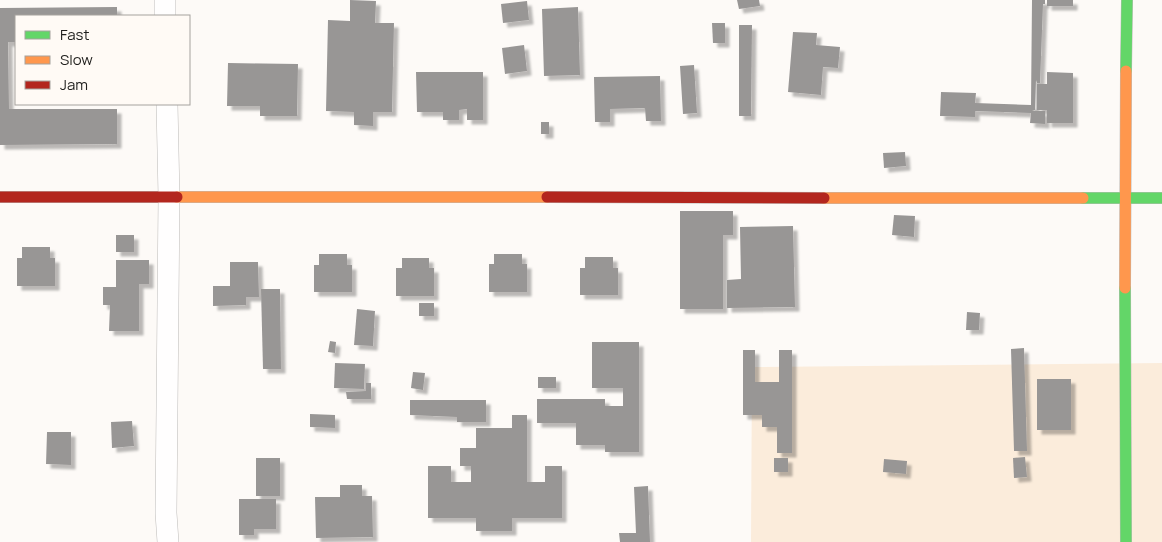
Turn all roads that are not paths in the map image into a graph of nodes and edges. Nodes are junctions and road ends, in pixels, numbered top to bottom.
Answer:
1 (165, 0) edge
2 (1127, 0) edge
3 (165, 15) edge
4 (167, 105) edge
5 (0, 197) edge
6 (169, 197) junction
7 (1125, 197) junction
8 (1162, 198) edge
9 (168, 542) edge
10 (1126, 542) edge

1 - 3 street
2 - 7 street
4 - 6 street
5 - 6 street
6 - 7 street
6 - 9 street
7 - 8 street
7 - 10 street

